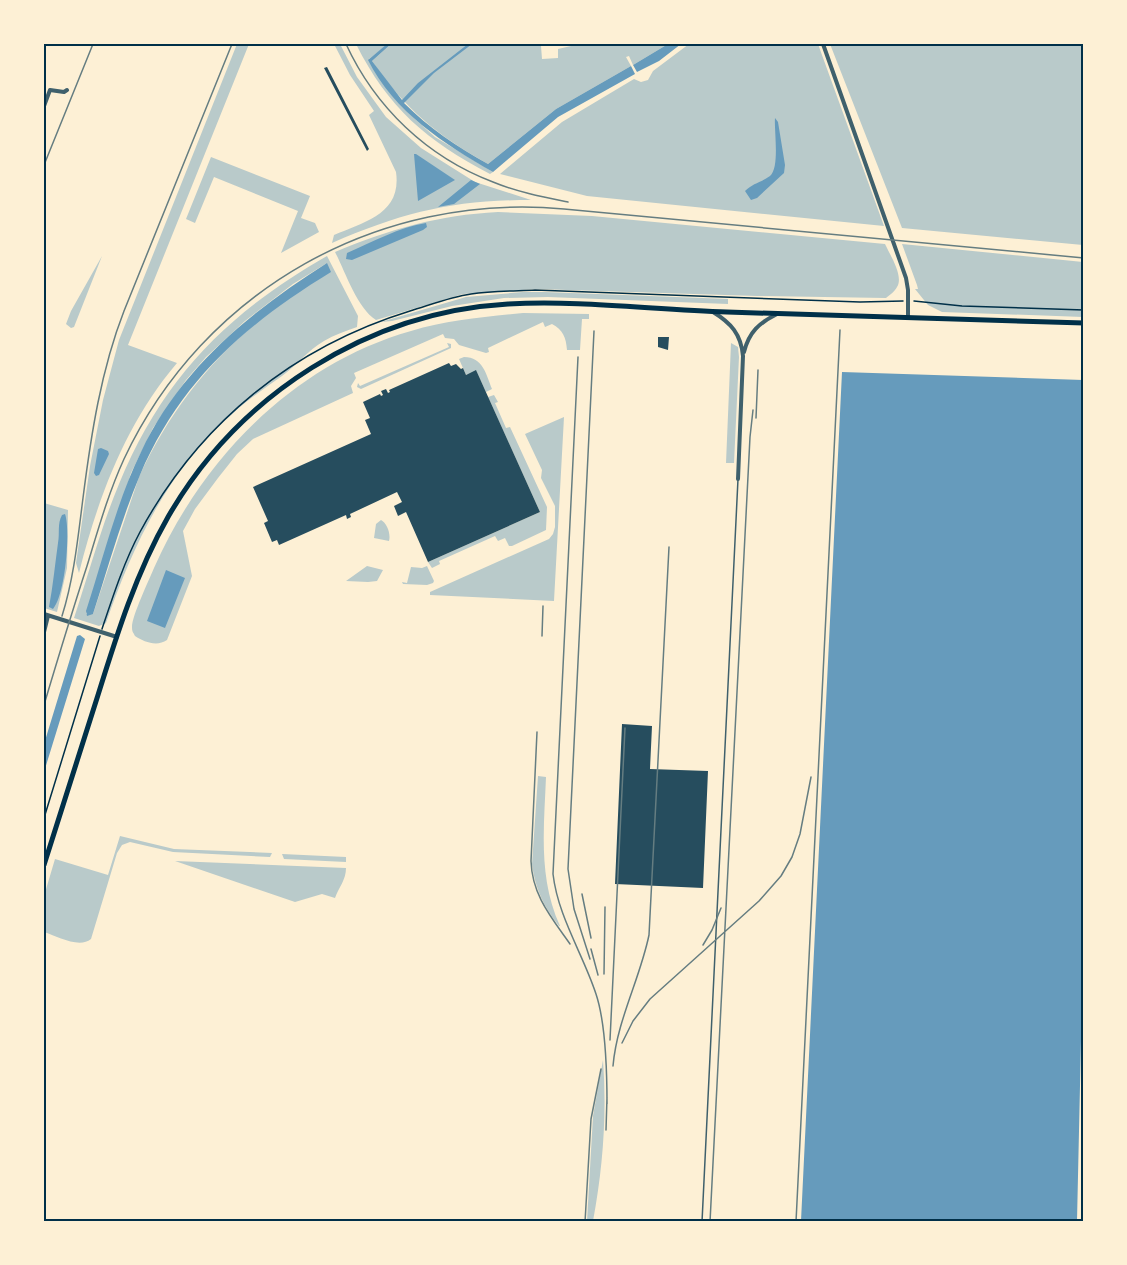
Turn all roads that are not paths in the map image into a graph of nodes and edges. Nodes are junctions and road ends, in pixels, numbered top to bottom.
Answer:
1 (824, 44) edge
2 (67, 90) dead end
3 (44, 106) edge
4 (712, 312) junction
5 (777, 314) junction
6 (908, 317) junction
7 (1083, 323) edge
8 (743, 356) junction
9 (738, 479) joint
10 (46, 615) edge
11 (44, 632) edge
12 (117, 637) junction
13 (44, 865) edge
14 (702, 1221) edge

1 - 6 street
2 - 3 street
4 - 5 main road
4 - 8 street
4 - 12 main road
5 - 6 main road
5 - 8 street
6 - 7 main road
8 - 9 street
9 - 14 lane
10 - 11 street
10 - 12 street
12 - 13 main road

